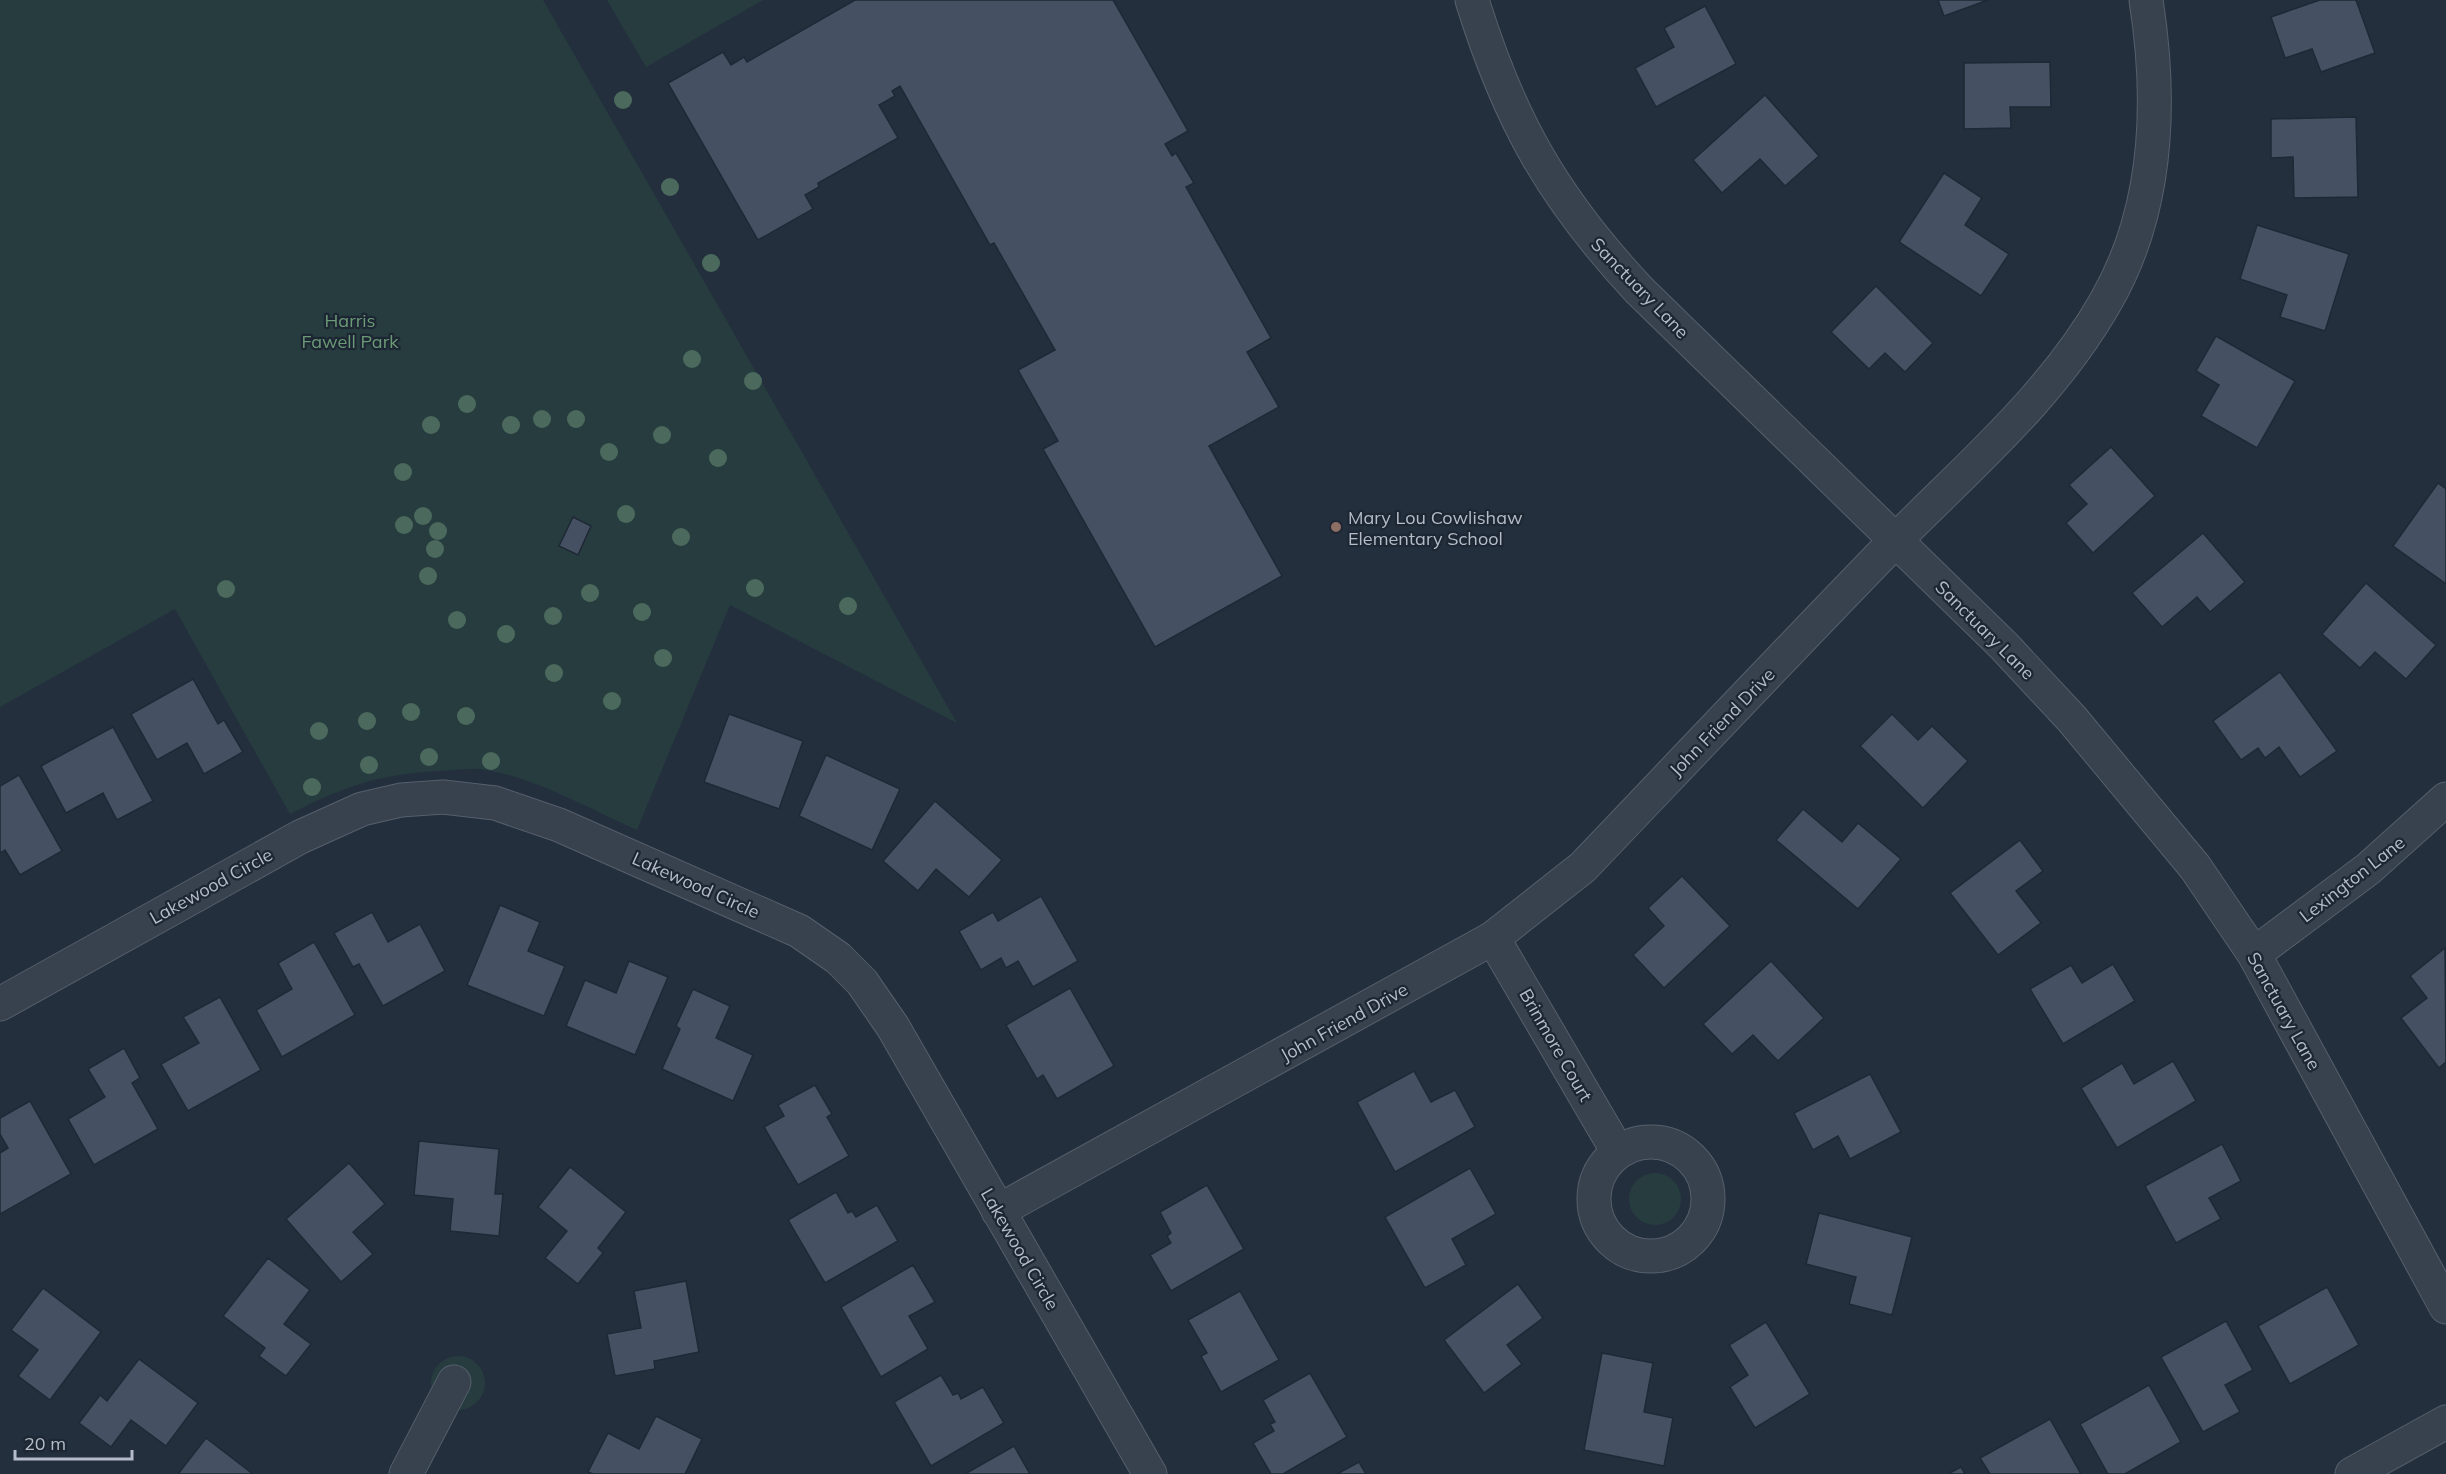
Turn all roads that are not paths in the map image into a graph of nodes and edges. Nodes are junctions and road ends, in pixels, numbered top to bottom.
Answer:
1 (1472, 0) edge
2 (2146, 0) edge
3 (1896, 541) junction
4 (2446, 799) edge
5 (1493, 939) junction
6 (2254, 954) junction
7 (0, 1004) edge
8 (1618, 1152) dead end
9 (998, 1211) junction
10 (2446, 1307) edge
11 (454, 1382) dead end
12 (2446, 1422) edge
13 (406, 1474) edge
14 (1150, 1474) edge
15 (2352, 1474) edge

1 - 3 street, Sanctuary Lane
2 - 3 street, John Friend Drive
3 - 5 street, John Friend Drive
3 - 6 street, Sanctuary Lane
4 - 6 street, Lexington Lane
5 - 8 street, Brinmore Court
5 - 9 street, John Friend Drive
6 - 10 street, Sanctuary Lane
7 - 9 street, Lakewood Circle
9 - 14 street, Lakewood Circle
11 - 13 street
12 - 15 street

